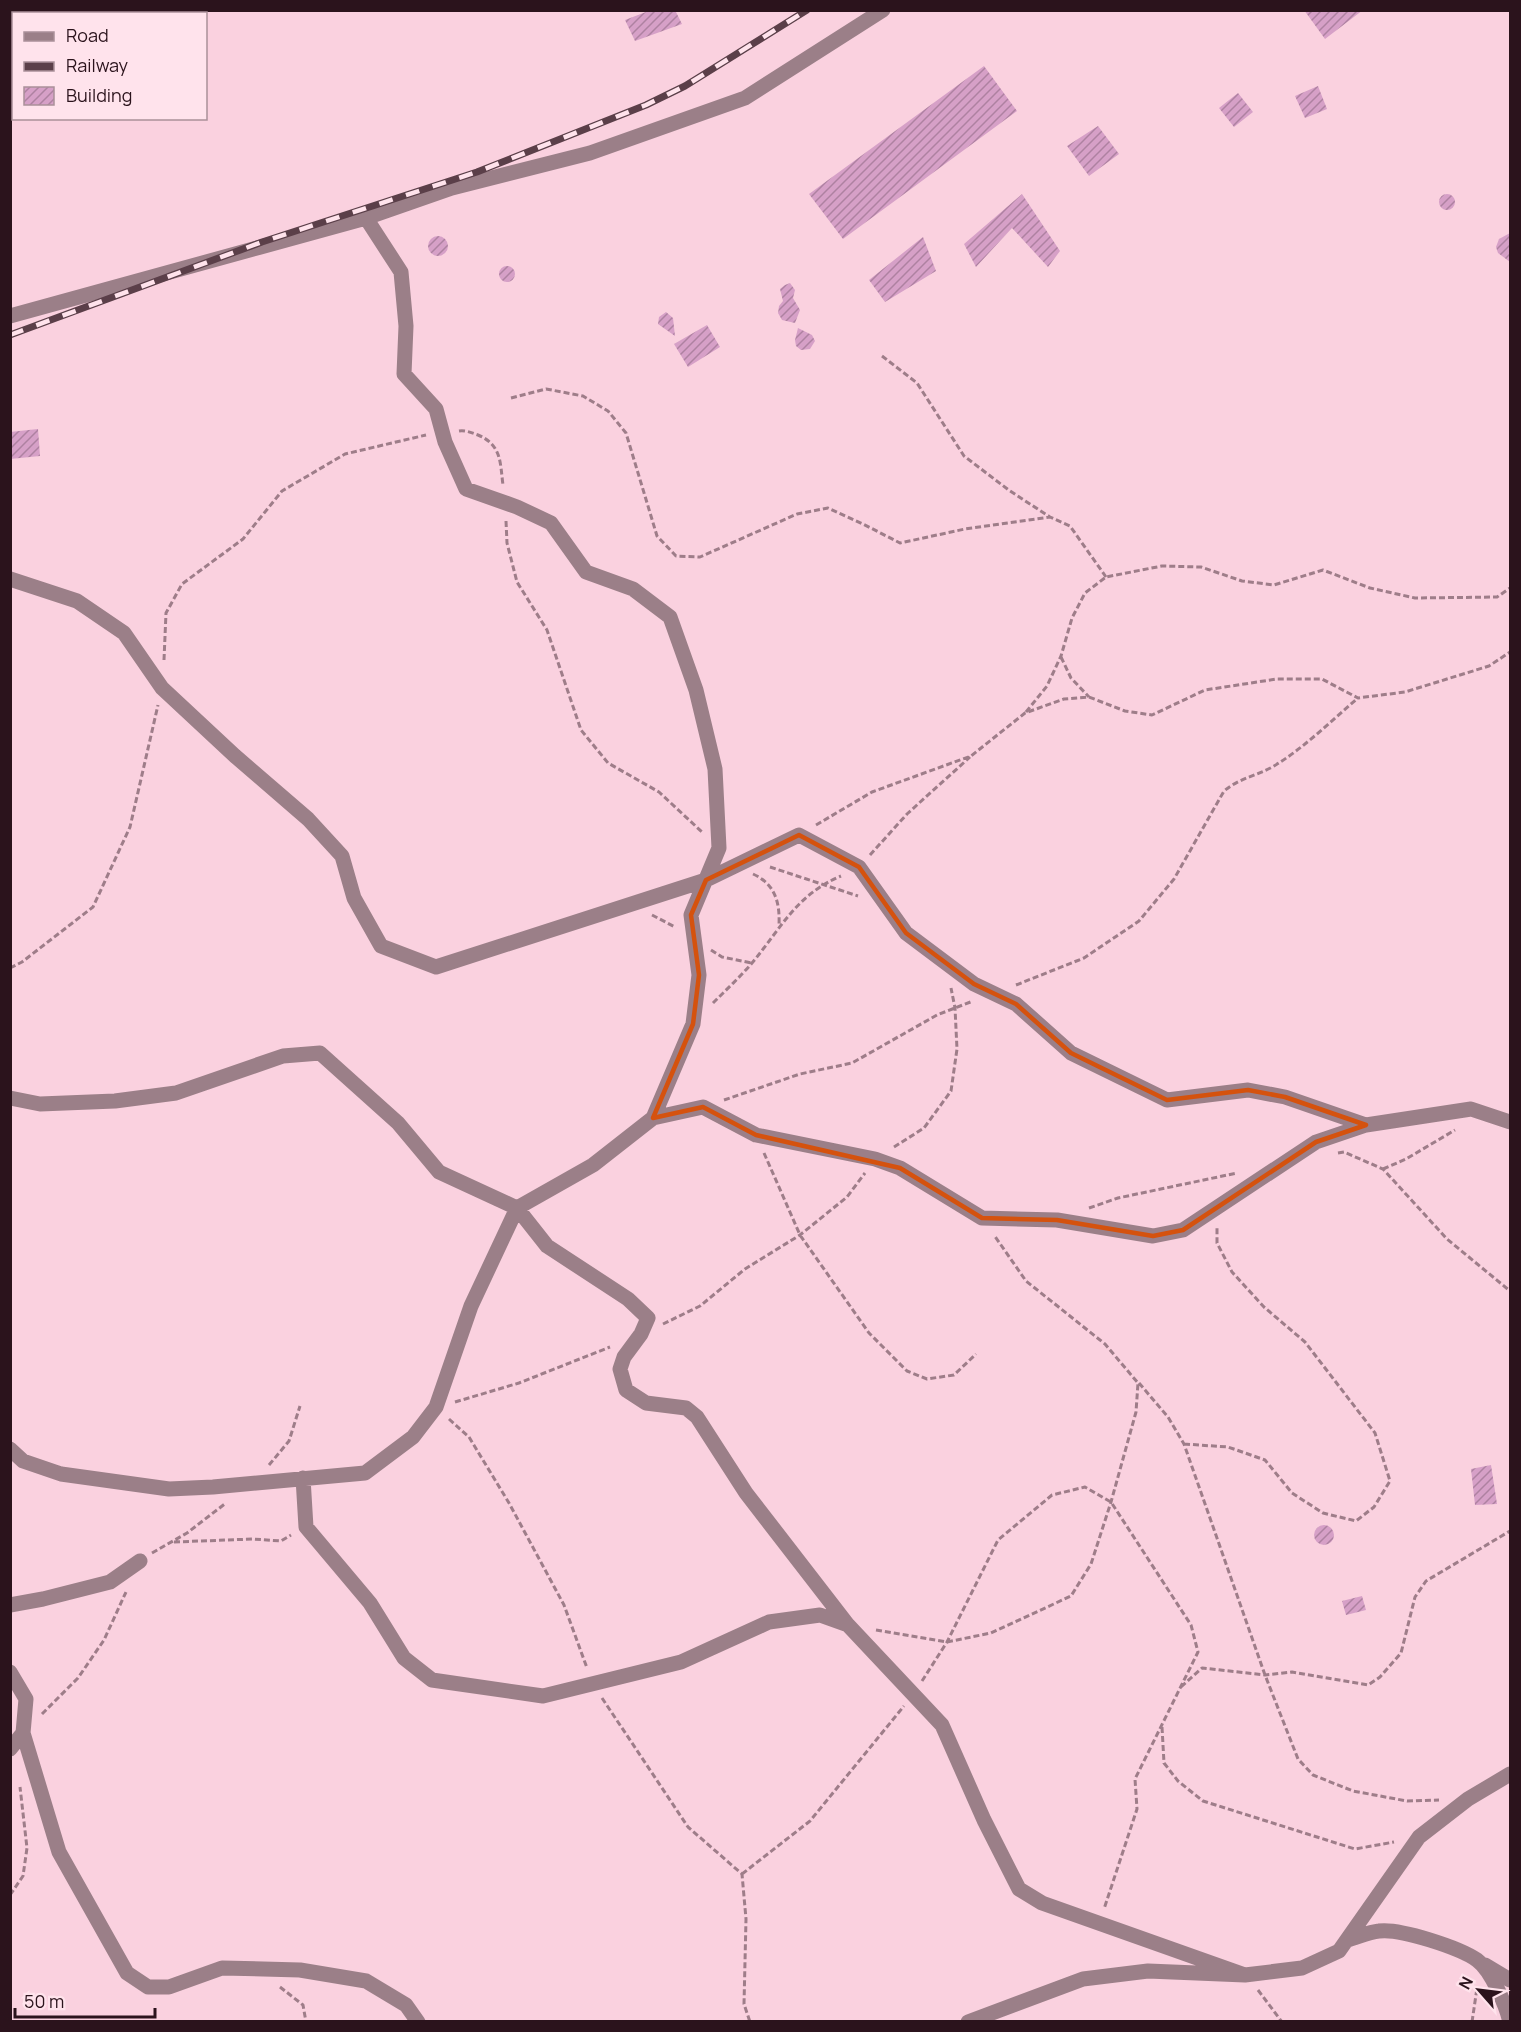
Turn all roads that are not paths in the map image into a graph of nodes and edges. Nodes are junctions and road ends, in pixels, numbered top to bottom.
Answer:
1 (882, 10) edge
2 (366, 218) junction
3 (10, 316) edge
4 (10, 579) edge
5 (706, 880) junction
6 (10, 1098) edge
7 (653, 1118) junction
8 (1510, 1122) edge
9 (1366, 1125) junction
10 (517, 1208) junction
11 (10, 1449) edge
12 (303, 1478) junction
13 (140, 1561) road end
14 (10, 1605) edge
15 (848, 1625) junction
16 (10, 1672) edge
17 (23, 1733) junction
18 (10, 1749) edge
19 (1510, 1774) edge
20 (1347, 1940) junction
21 (1478, 1961) junction
22 (1245, 1975) junction
23 (1510, 1980) edge
24 (418, 2022) edge
25 (968, 2022) edge
26 (1510, 2022) edge

1 - 2 street
2 - 3 street
2 - 5 street
4 - 5 street
5 - 7 street
5 - 9 street
6 - 10 street
7 - 9 street
7 - 10 street
8 - 9 street
10 - 12 street
10 - 15 street
11 - 12 street
12 - 15 street
13 - 14 street
15 - 22 street
16 - 17 street
17 - 18 street
17 - 24 street
19 - 20 street
20 - 21 street
20 - 22 street
21 - 23 street
21 - 26 street
22 - 25 street

